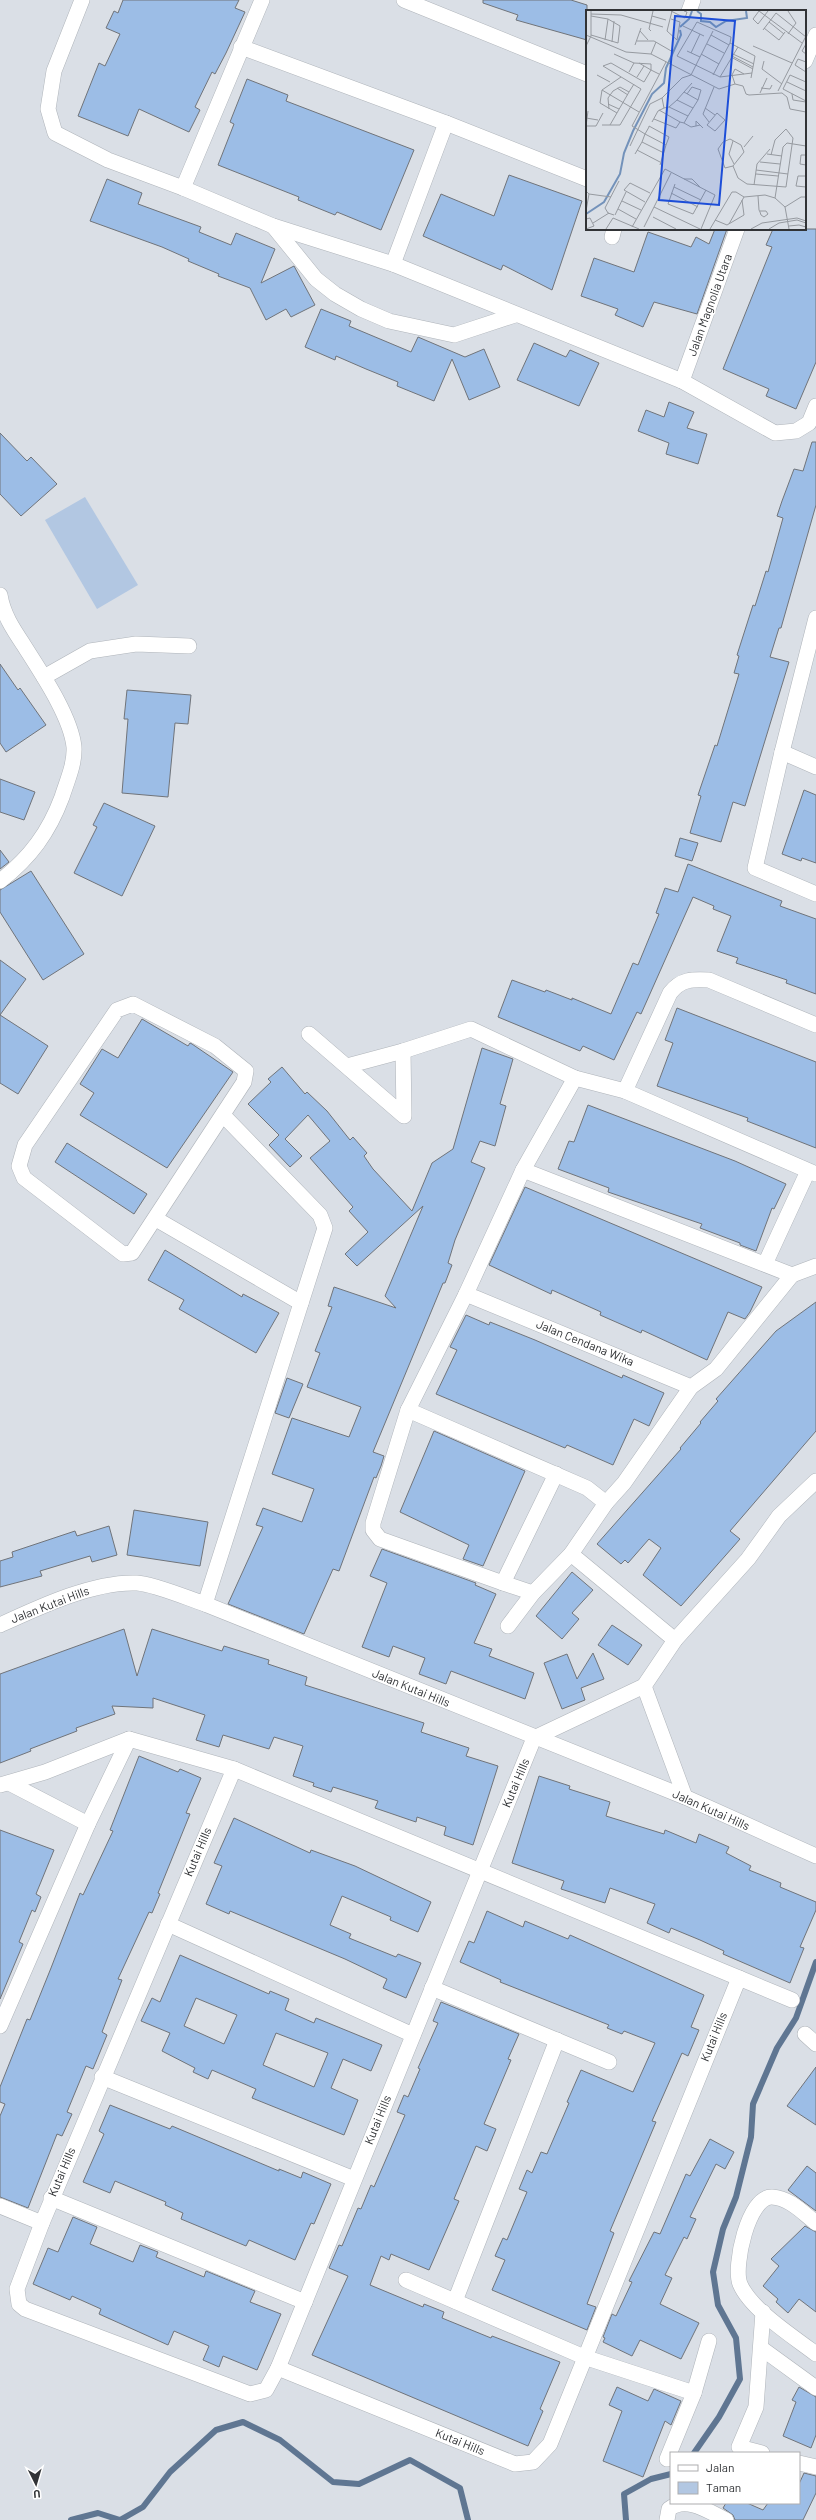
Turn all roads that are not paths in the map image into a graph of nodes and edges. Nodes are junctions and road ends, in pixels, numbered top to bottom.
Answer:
1 (82, 0) edge
2 (262, 0) edge
3 (404, 0) edge
4 (693, 0) edge
5 (690, 10) edge
6 (816, 35) edge
7 (241, 47) junction
8 (806, 59) edge
9 (586, 74) edge
10 (446, 123) junction
11 (586, 179) edge
12 (182, 188) junction
13 (272, 226) junction
14 (737, 230) edge
15 (393, 264) junction
16 (515, 315) junction
17 (682, 381) junction
18 (816, 406) edge
19 (0, 595) edge
20 (816, 618) edge
21 (813, 644) edge
22 (189, 646) dead end
23 (44, 677) junction
24 (782, 752) junction
25 (816, 767) edge
26 (0, 881) edge
27 (816, 894) edge
28 (816, 1025) edge
29 (309, 1034) dead end
30 (404, 1051) junction
31 (347, 1066) junction
32 (575, 1078) junction
33 (625, 1090) junction
34 (223, 1115) junction
35 (523, 1170) junction
36 (812, 1172) edge
37 (156, 1219) junction
38 (765, 1264) junction
39 (816, 1266) edge
40 (792, 1275) junction
41 (466, 1294) junction
42 (301, 1303) junction
43 (691, 1387) junction
44 (408, 1410) junction
45 (556, 1474) junction
46 (816, 1481) edge
47 (606, 1503) junction
48 (571, 1554) junction
49 (503, 1583) junction
50 (533, 1593) junction
51 (205, 1604) junction
52 (0, 1625) edge
53 (508, 1626) dead end
54 (675, 1640) junction
55 (644, 1686) junction
56 (534, 1738) junction
57 (129, 1739) junction
58 (234, 1769) junction
59 (5, 1784) edge
60 (685, 1797) junction
61 (88, 1824) junction
62 (816, 1856) edge
63 (479, 1872) junction
64 (168, 1924) junction
65 (739, 1978) junction
66 (432, 1988) junction
67 (792, 2000) dead end
68 (0, 2026) edge
69 (413, 2035) junction
70 (558, 2040) junction
71 (609, 2062) dead end
72 (102, 2077) junction
73 (354, 2179) junction
74 (51, 2198) junction
75 (0, 2206) edge
76 (42, 2223) junction
77 (816, 2223) edge
78 (406, 2280) dead end
79 (455, 2301) junction
80 (305, 2302) junction
81 (763, 2312) junction
82 (709, 2341) dead end
83 (761, 2348) junction
84 (816, 2354) edge
85 (584, 2357) junction
86 (278, 2368) junction
87 (816, 2388) edge
88 (694, 2393) junction
89 (737, 2450) edge
90 (754, 2452) edge
91 (667, 2459) dead end
92 (800, 2463) edge
93 (816, 2467) edge
94 (703, 2506) edge
95 (667, 2520) edge
96 (726, 2520) edge

1 - 12 street
2 - 7 street
3 - 9 street
4 - 5 street
6 - 8 street
7 - 10 street
7 - 12 street
10 - 11 street
10 - 15 street
12 - 13 street
13 - 15 street
13 - 16 street
14 - 17 street, Jalan Magnolia Utara
15 - 16 street
16 - 17 street
17 - 18 street
19 - 23 street
20 - 21 street
21 - 24 street
22 - 23 street
23 - 26 street
24 - 25 street
24 - 27 street
28 - 33 street
29 - 31 street
30 - 31 street
30 - 31 street
30 - 32 street
32 - 33 street
32 - 35 street
33 - 36 street
34 - 37 street
34 - 37 street
34 - 42 street
35 - 38 street
35 - 41 street
36 - 38 street
37 - 42 street
38 - 40 street
39 - 40 street
40 - 43 street
41 - 43 street, Jalan Cendana Wika
41 - 44 street
42 - 51 street
43 - 47 street
44 - 45 street
44 - 49 street
45 - 47 street
45 - 49 street
46 - 54 street
47 - 48 street
48 - 50 street
48 - 54 street
49 - 50 street
50 - 53 street
51 - 52 street, Jalan Kutai Hills
51 - 56 street, Jalan Kutai Hills
54 - 55 street
55 - 56 street
55 - 60 street
56 - 60 street, Jalan Kutai Hills
56 - 63 street, Kutai Hills
57 - 58 street
57 - 59 street
57 - 61 street
58 - 63 street
58 - 64 street, Kutai Hills
59 - 61 street
60 - 62 street, Jalan Kutai Hills
61 - 68 street
63 - 65 street
63 - 66 street, Kutai Hills
64 - 69 street
64 - 72 street, Kutai Hills
65 - 67 street
65 - 85 street, Kutai Hills
66 - 69 street, Kutai Hills
66 - 70 street
69 - 73 street, Kutai Hills
70 - 71 street
70 - 79 street
72 - 73 street
72 - 74 street, Kutai Hills
73 - 80 street, Kutai Hills
74 - 76 street, Kutai Hills
74 - 80 street
75 - 76 street
76 - 86 street, Kutai Hills
77 - 81 street
78 - 79 street
79 - 85 street
80 - 86 street, Kutai Hills
81 - 83 street
81 - 84 street
82 - 88 street
83 - 87 street
83 - 89 street
85 - 86 street, Kutai Hills
85 - 88 street
88 - 91 street
89 - 90 street
92 - 93 street
94 - 95 street
94 - 96 street

